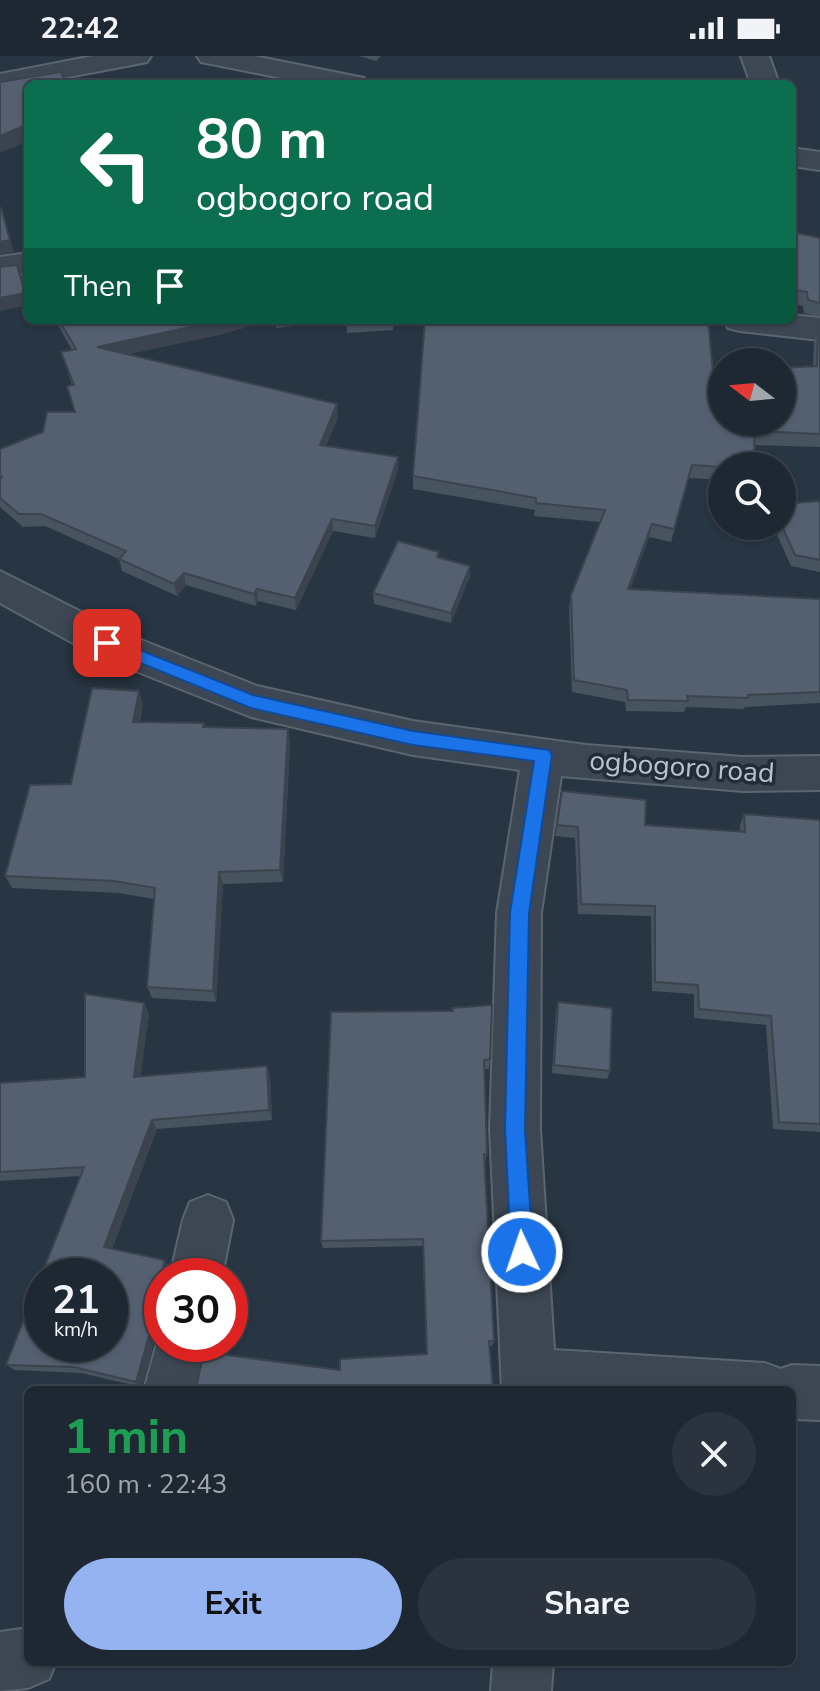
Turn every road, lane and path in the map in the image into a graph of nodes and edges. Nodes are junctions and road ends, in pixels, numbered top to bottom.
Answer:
1 (137, 56) edge
2 (211, 56) edge
3 (755, 56) edge
4 (334, 80) edge
5 (764, 80) edge
6 (0, 82) edge
7 (796, 158) edge
8 (820, 161) edge
9 (24, 264) edge
10 (0, 267) edge
11 (776, 324) edge
12 (820, 329) edge
13 (0, 585) edge
14 (543, 755) junction
15 (820, 773) edge
16 (208, 1220) dead end
17 (200, 1258) edge
18 (177, 1362) edge
19 (529, 1382) edge
20 (172, 1386) edge
21 (647, 1386) edge
22 (796, 1392) edge
23 (820, 1393) edge
24 (24, 1659) edge
25 (0, 1662) edge
26 (523, 1666) edge
27 (521, 1691) edge

1 - 6 street
2 - 4 street
3 - 5 street
7 - 8 street
9 - 10 street
11 - 12 street
13 - 14 street, ogbogoro road
14 - 15 street, ogbogoro road
14 - 19 street
16 - 17 street
18 - 20 street
19 - 21 street
22 - 23 street
24 - 25 street
26 - 27 street

